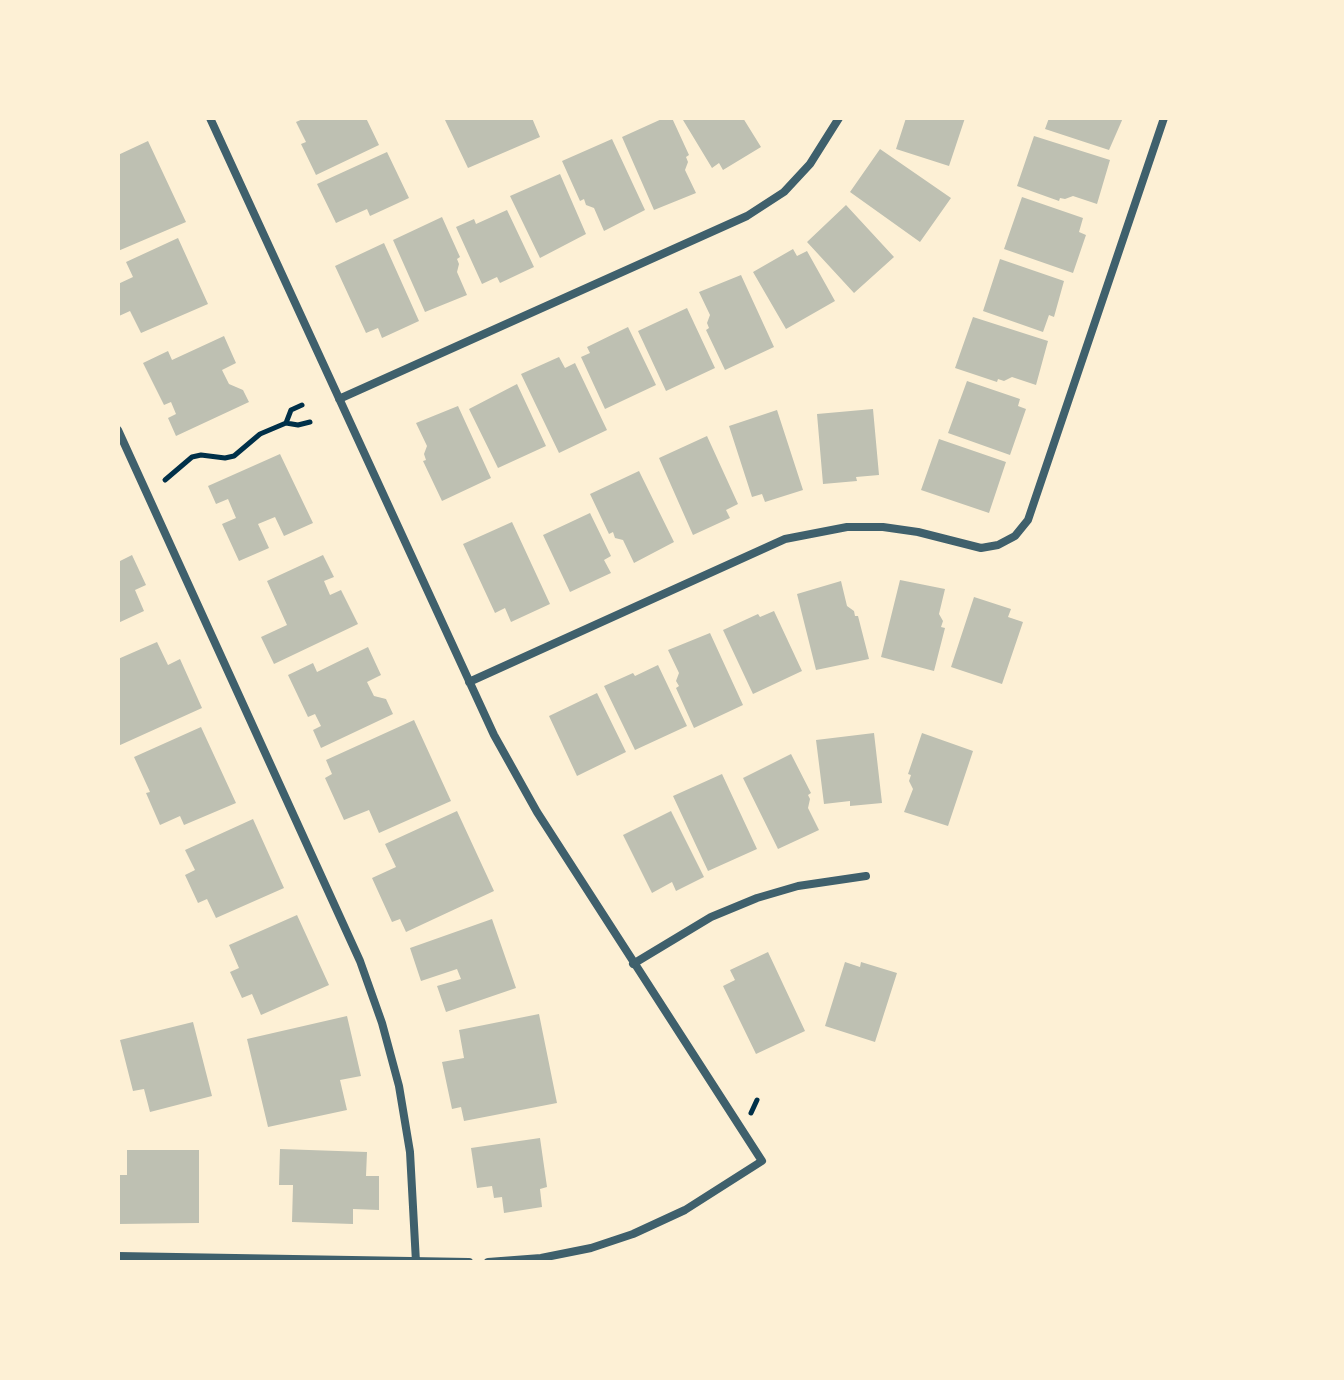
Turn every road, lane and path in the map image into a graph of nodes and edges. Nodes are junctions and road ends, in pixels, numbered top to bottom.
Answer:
1 (210, 118) edge
2 (839, 118) edge
3 (1164, 118) edge
4 (339, 399) junction
5 (302, 405) dead end
6 (310, 422) dead end
7 (286, 423) junction
8 (118, 430) edge
9 (165, 480) dead end
10 (469, 682) junction
11 (866, 876) dead end
12 (633, 964) junction
13 (118, 1256) edge
14 (416, 1262) edge
15 (469, 1262) edge
16 (488, 1262) edge

1 - 4 street
2 - 4 street
3 - 10 street
4 - 10 street
5 - 7 path
6 - 7 path
7 - 9 path
8 - 14 street
10 - 12 street
11 - 12 street
12 - 16 street
13 - 14 street
14 - 15 street

